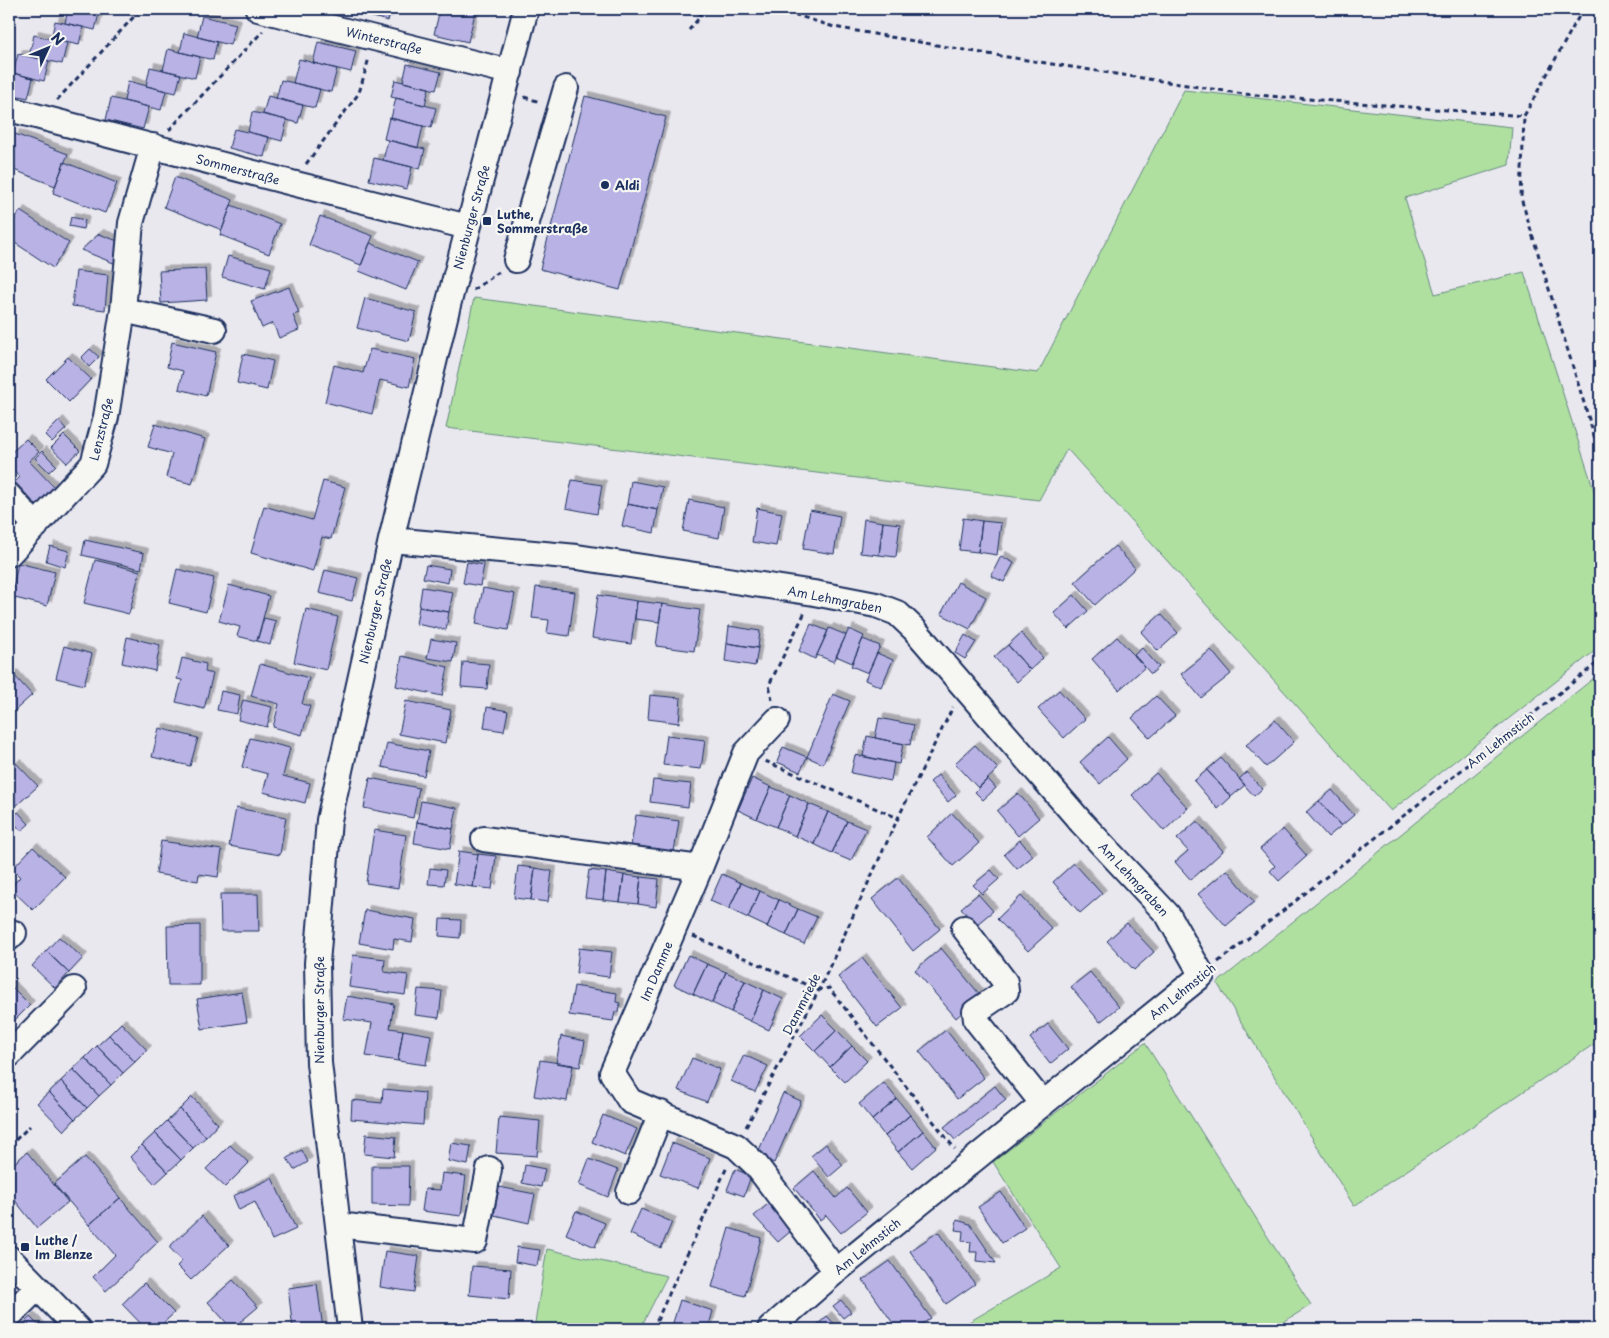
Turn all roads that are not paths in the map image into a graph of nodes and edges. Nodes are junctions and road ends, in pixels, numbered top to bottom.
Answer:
1 (526, 9) edge
2 (269, 12) edge
3 (507, 82) junction
4 (564, 98) road end
5 (9, 108) edge
6 (154, 146) junction
7 (468, 227) junction
8 (516, 260) road end
9 (123, 310) junction
10 (214, 330) dead end
11 (9, 496) edge
12 (36, 526) junction
13 (391, 540) junction
14 (9, 554) edge
15 (777, 720) road end
16 (484, 839) dead end
17 (700, 868) junction
18 (964, 928) dead end
19 (1202, 975) joint
20 (74, 989) dead end
21 (9, 1055) edge
22 (1043, 1104) junction
23 (661, 1114) junction
24 (489, 1169) dead end
25 (628, 1192) dead end
26 (338, 1225) junction
27 (9, 1258) edge
28 (836, 1271) junction
29 (36, 1288) junction
30 (9, 1316) edge
31 (78, 1329) edge
32 (350, 1329) edge
33 (770, 1329) edge

1 - 3 street, Nienburger Straße
2 - 3 street, Winterstraße
3 - 7 street, Nienburger Straße
4 - 8 street
5 - 6 street, Sommerstraße
6 - 7 street, Sommerstraße
6 - 9 street, Lenzstraße
7 - 13 street, Nienburger Straße
9 - 10 street
9 - 12 street, Lenzstraße
11 - 12 street
12 - 14 street, Lenzstraße
13 - 19 street, Am Lehmgraben
13 - 26 street, Nienburger Straße
15 - 17 street, Im Damme
16 - 17 street
17 - 23 street, Im Damme
18 - 22 street
19 - 22 street, Am Lehmstich
20 - 21 street
22 - 28 street, Am Lehmstich
23 - 25 street
23 - 28 street, Im Damme
24 - 26 street
26 - 32 street, Nienburger Straße
27 - 29 street
28 - 33 street, Am Lehmstich
29 - 30 street
29 - 31 street

